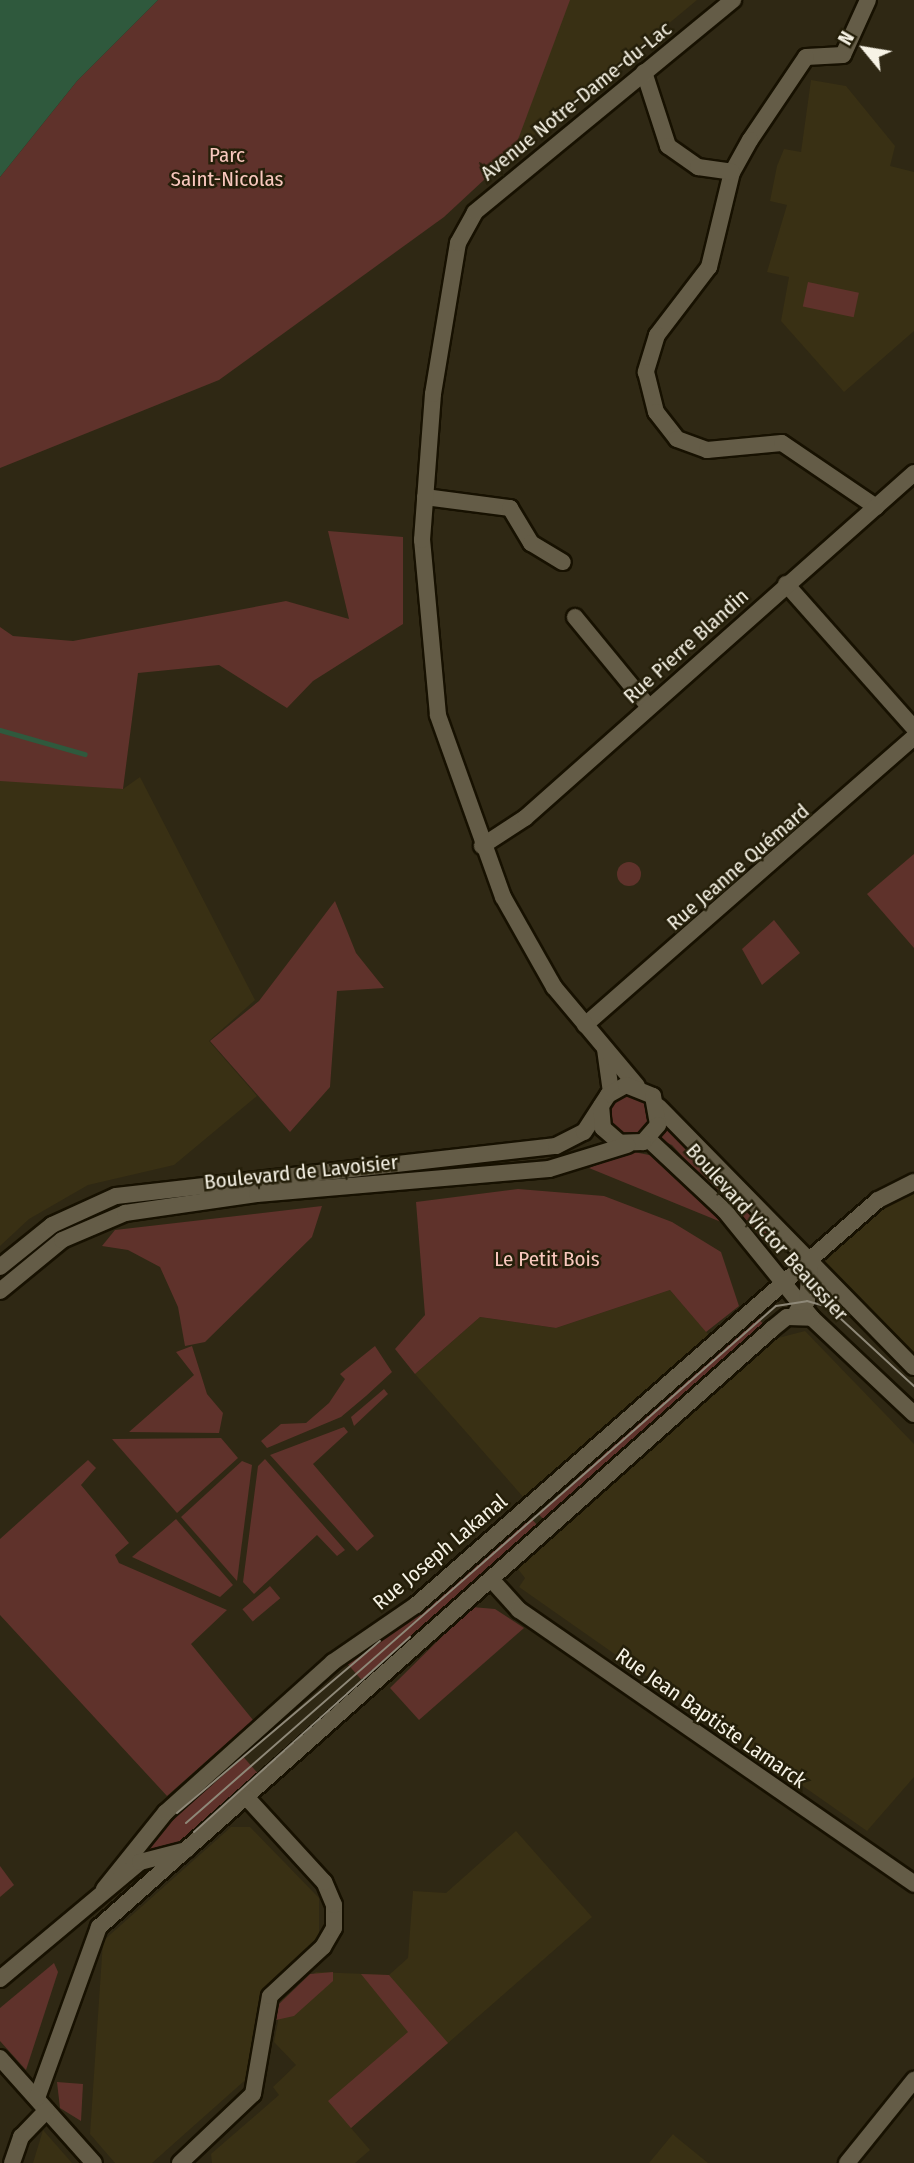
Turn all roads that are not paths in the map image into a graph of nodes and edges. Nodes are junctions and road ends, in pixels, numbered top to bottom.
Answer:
1 (733, 0) edge
2 (868, 0) edge
3 (644, 72) junction
4 (732, 172) junction
5 (914, 473) edge
6 (425, 497) junction
7 (876, 507) junction
8 (563, 562) dead end
9 (786, 584) junction
10 (575, 617) dead end
11 (648, 706) junction
12 (914, 728) edge
13 (914, 737) edge
14 (482, 846) junction
15 (585, 1025) junction
16 (605, 1049) junction
17 (637, 1086) junction
18 (611, 1092) junction
19 (601, 1106) junction
20 (659, 1107) junction
21 (648, 1139) junction
22 (627, 1145) junction
23 (914, 1182) edge
24 (810, 1265) junction
25 (0, 1267) edge
26 (781, 1283) junction
27 (0, 1291) edge
28 (807, 1312) junction
29 (914, 1367) edge
30 (914, 1414) edge
31 (491, 1579) junction
32 (247, 1798) junction
33 (187, 1850) junction
34 (914, 1884) edge
35 (104, 1889) junction
36 (0, 1979) edge
37 (0, 2058) edge
38 (914, 2080) edge
39 (42, 2104) junction
40 (12, 2163) edge
41 (94, 2163) edge
42 (180, 2163) edge
43 (846, 2163) edge

1 - 3 street, Avenue Notre-Dame-du-Lac
2 - 4 street
3 - 4 street
3 - 6 street, Avenue Notre-Dame-du-Lac
4 - 7 street
5 - 7 street, Rue Pierre Blandin
6 - 8 street
6 - 14 street
7 - 9 street, Rue Pierre Blandin
9 - 11 street, Rue Pierre Blandin
9 - 12 street
10 - 11 street
11 - 14 street, Rue Pierre Blandin
13 - 15 street, Rue Jeanne Quémard
14 - 15 street
15 - 16 street
16 - 17 street
16 - 18 street
17 - 18 street
17 - 20 street
18 - 19 street
19 - 22 street
19 - 25 street, Boulevard de Lavoisier
20 - 21 street
20 - 24 street, Boulevard Victor Beaussier
21 - 22 street
21 - 26 street, Boulevard Victor Beaussier
22 - 27 street, Boulevard de Lavoisier
23 - 24 street, Rue Joseph Lakanal
24 - 26 street, Rue Joseph Lakanal
24 - 28 street
24 - 29 street, Boulevard Victor Beaussier
26 - 28 street, Boulevard Victor Beaussier
26 - 35 street, Rue Joseph Lakanal
28 - 30 street, Boulevard Victor Beaussier
28 - 31 street
31 - 32 street
31 - 34 street, Rue Jean Baptiste Lamarck
32 - 33 street
32 - 42 street
33 - 35 street, Rue Joseph Lakanal
33 - 39 street
35 - 36 street, Rue Joseph Lakanal
37 - 39 street
38 - 43 street
39 - 40 street
39 - 41 street

